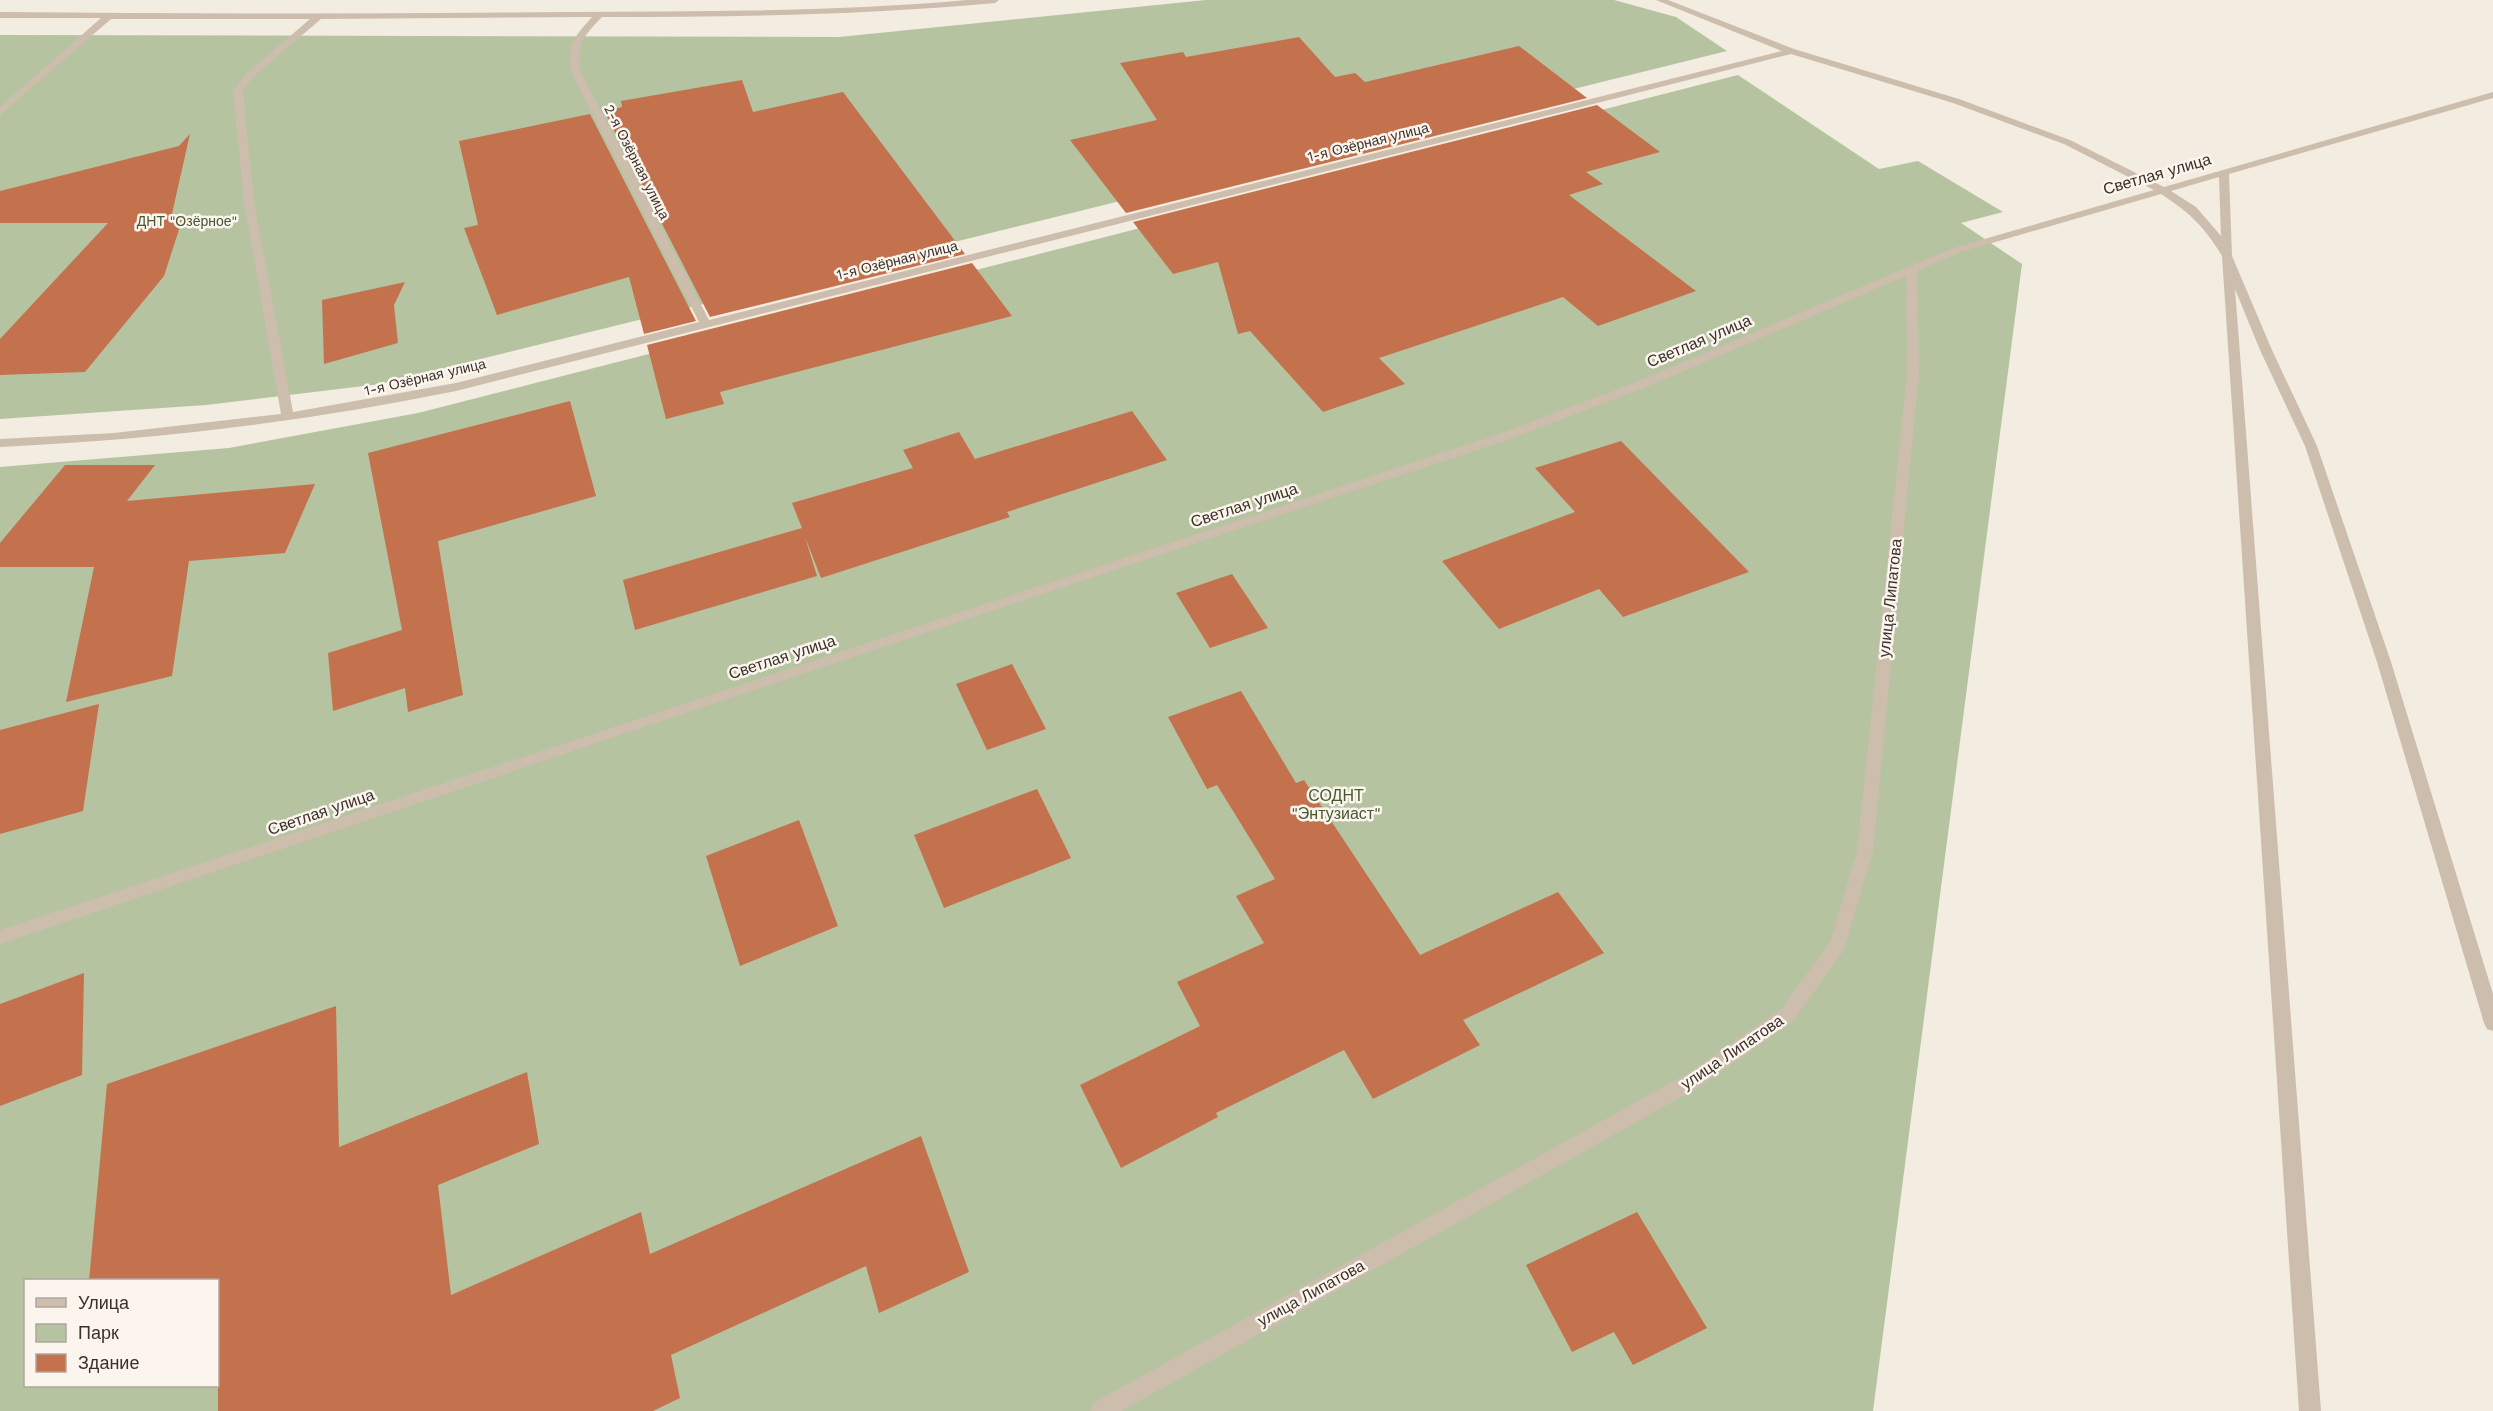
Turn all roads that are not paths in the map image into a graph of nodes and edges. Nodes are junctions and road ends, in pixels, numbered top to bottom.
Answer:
1 (995, 0) edge
2 (1660, 0) edge
3 (0, 15) edge
4 (599, 15) junction
5 (109, 16) junction
6 (318, 17) junction
7 (1791, 51) junction
8 (2493, 95) edge
9 (0, 112) edge
10 (2224, 173) junction
11 (2162, 190) junction
12 (2227, 256) junction
13 (1911, 268) junction
14 (706, 324) junction
15 (288, 417) junction
16 (0, 443) edge
17 (0, 937) edge
18 (2493, 1023) edge
19 (1101, 1411) edge
20 (2310, 1411) edge

1 - 4 street
2 - 7 street
3 - 5 street
4 - 6 street
4 - 14 street, 2-я Озёрная улица
5 - 6 street
5 - 9 street
6 - 15 street
7 - 11 street
7 - 14 street, 1-я Озёрная улица
8 - 10 street, Светлая улица
10 - 11 street, Светлая улица
10 - 12 street
11 - 12 street
11 - 13 street, Светлая улица
12 - 18 street
12 - 20 street
13 - 17 street, Светлая улица
13 - 19 street, улица Липатова
14 - 15 street, 1-я Озёрная улица
15 - 16 street, 1-я Озёрная улица

